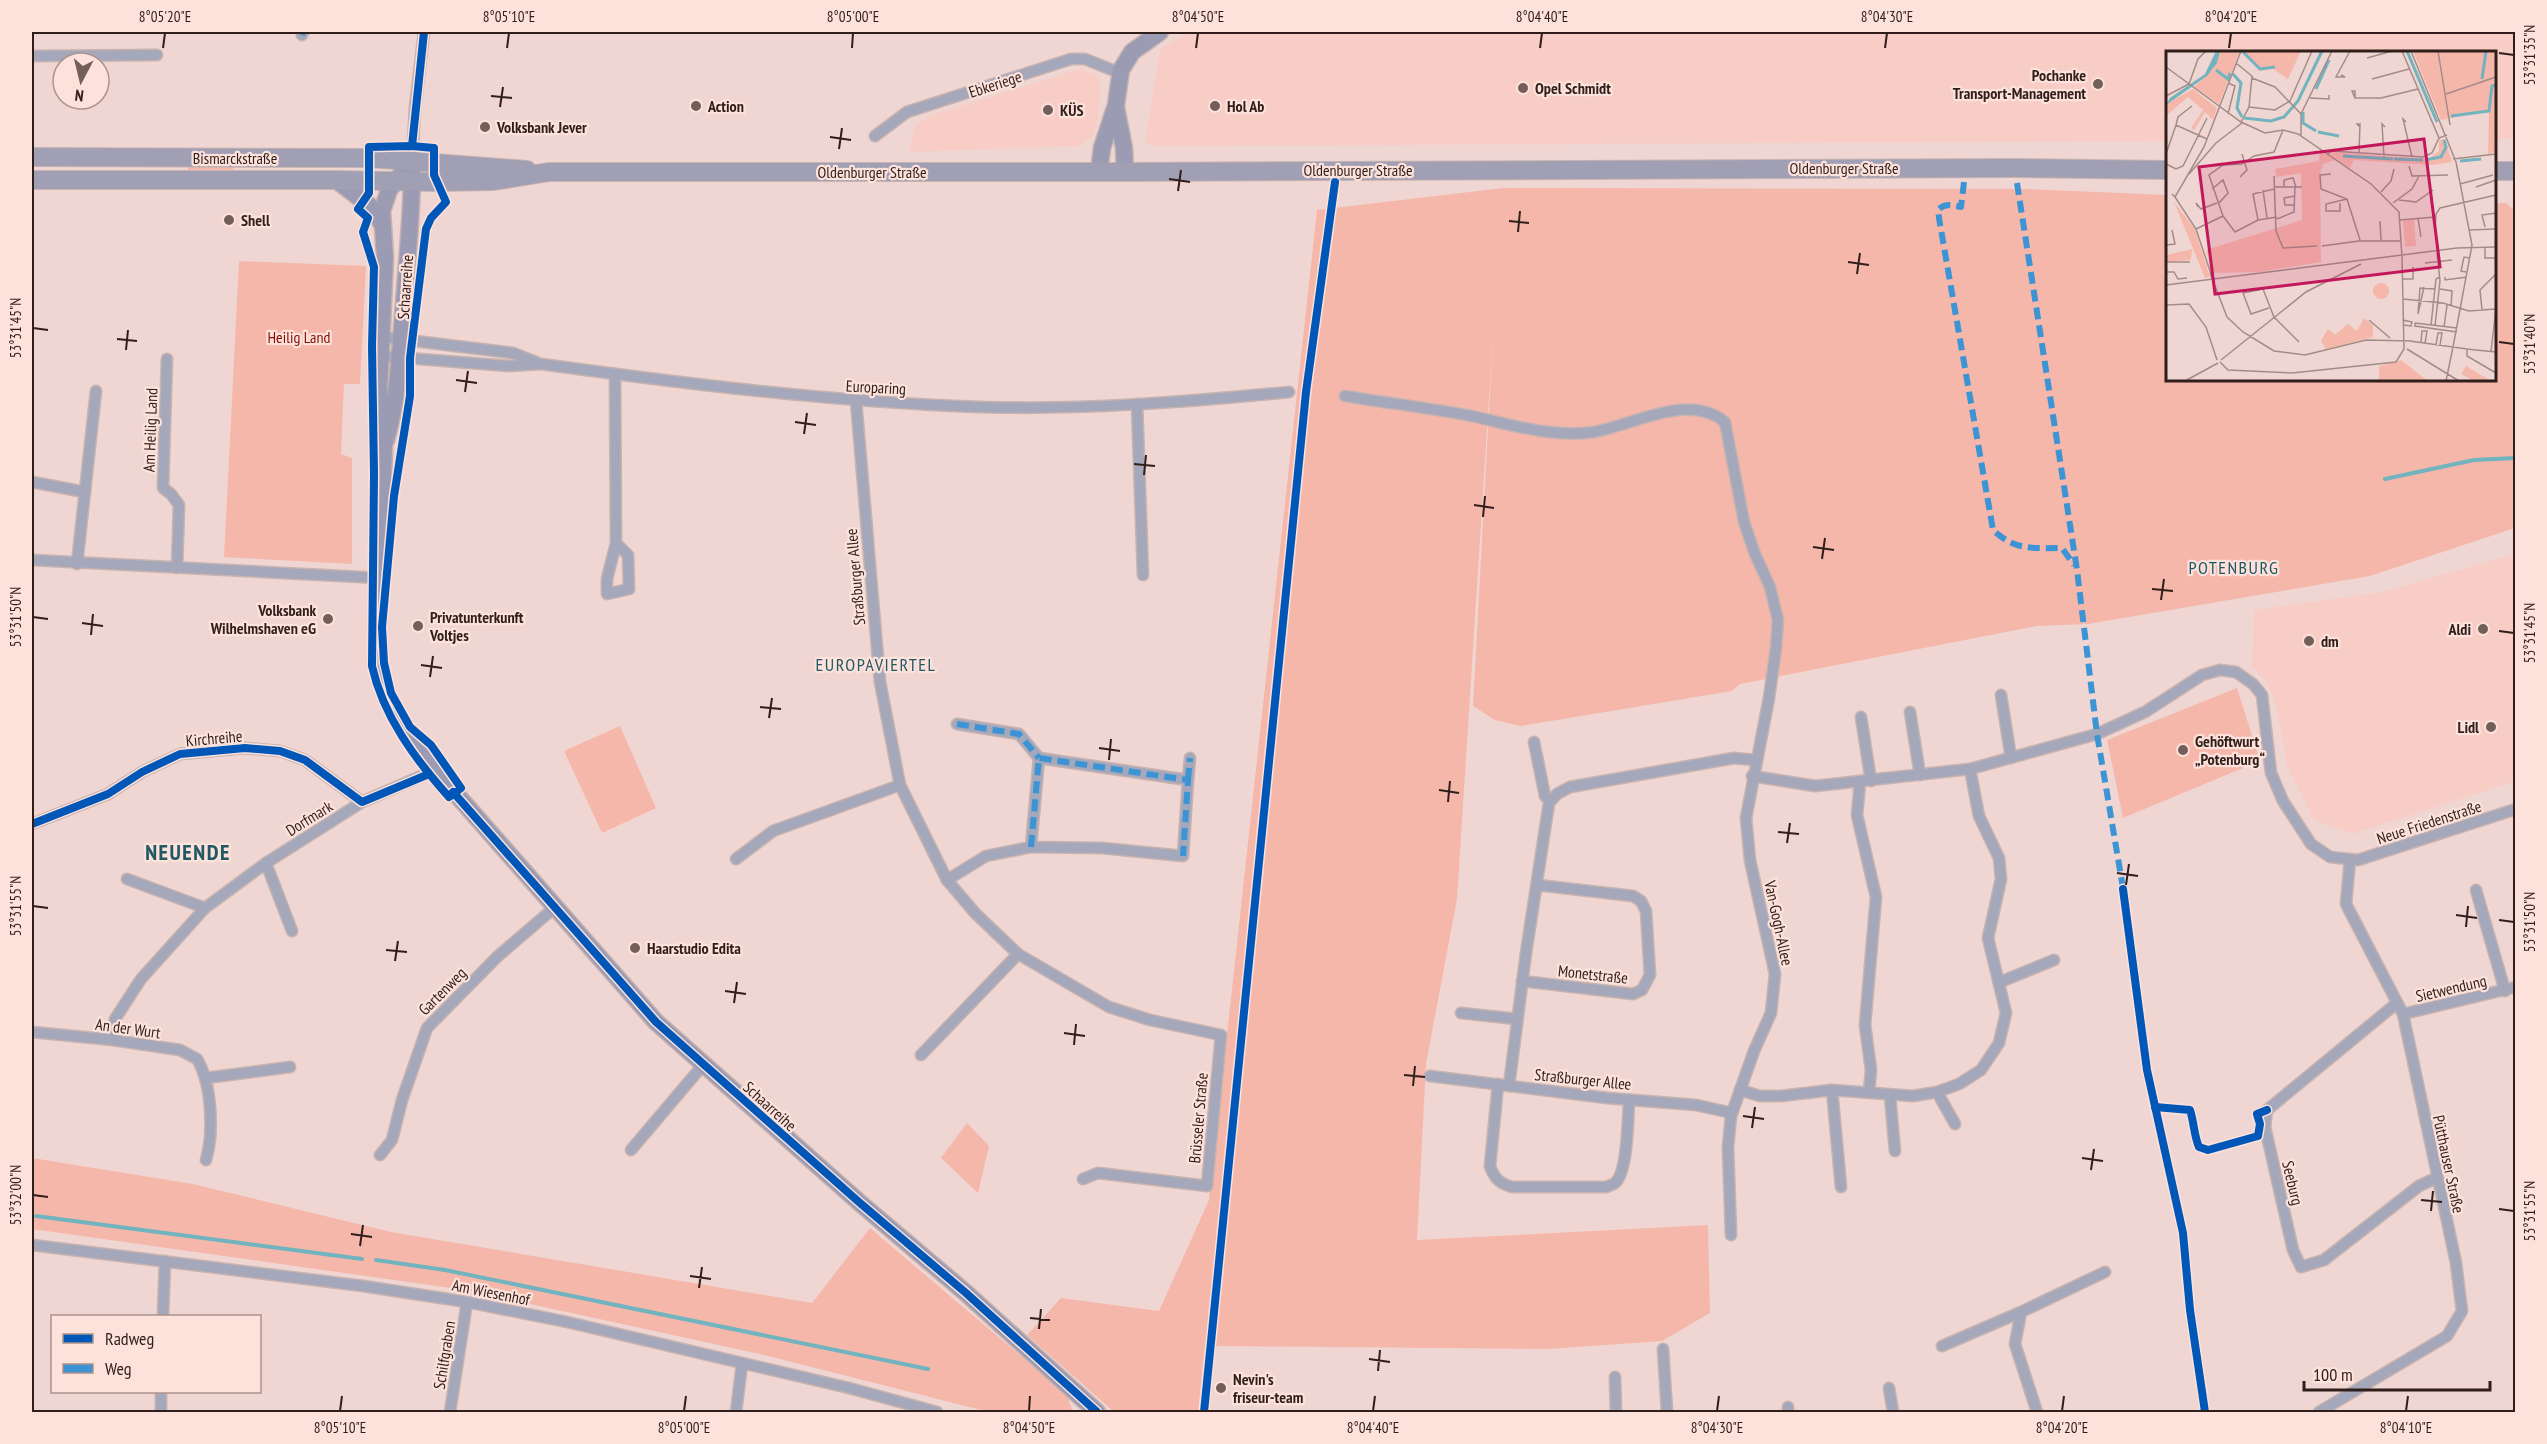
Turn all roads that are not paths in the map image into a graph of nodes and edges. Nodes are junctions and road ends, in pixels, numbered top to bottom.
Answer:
1 (424, 32) edge
2 (1160, 32) edge
3 (32, 56) edge
4 (157, 56) dead end
5 (1120, 73) junction
6 (1116, 105) junction
7 (875, 136) dead end
8 (32, 157) edge
9 (412, 160) junction
10 (2166, 170) edge
11 (549, 172) junction
12 (1099, 172) junction
13 (1125, 172) junction
14 (32, 180) edge
15 (336, 180) junction
16 (403, 181) junction
17 (382, 224) junction
18 (382, 337) junction
19 (401, 339) junction
20 (381, 356) junction
21 (400, 357) junction
22 (167, 359) dead end
23 (542, 364) junction
24 (615, 374) junction
25 (96, 391) dead end
26 (1289, 392) dead end
27 (1345, 396) dead end
28 (856, 401) junction
29 (1137, 404) junction
30 (384, 448) junction
31 (32, 482) edge
32 (85, 492) junction
33 (616, 543) dead end
34 (32, 560) edge
35 (77, 564) junction
36 (177, 568) junction
37 (1143, 574) dead end
38 (380, 578) junction
39 (2001, 695) dead end
40 (1910, 711) dead end
41 (1861, 717) dead end
42 (957, 724) dead end
43 (1534, 742) dead end
44 (1039, 758) junction
45 (1190, 758) dead end
46 (2011, 758) junction
47 (1755, 760) junction
48 (1970, 769) junction
49 (435, 770) junction
50 (1920, 775) junction
51 (1752, 776) junction
52 (1188, 780) junction
53 (1865, 781) junction
54 (900, 785) junction
55 (1551, 801) junction
56 (363, 802) junction
57 (2516, 809) edge
58 (32, 824) edge
59 (1031, 847) junction
60 (736, 860) dead end
61 (2350, 860) junction
62 (266, 862) junction
63 (127, 879) dead end
64 (947, 880) junction
65 (1537, 885) junction
66 (2476, 890) dead end
67 (205, 908) junction
68 (554, 908) junction
69 (292, 932) dead end
70 (1018, 954) junction
71 (2054, 960) dead end
72 (1522, 981) junction
73 (2000, 982) junction
74 (2510, 989) edge
75 (2397, 1004) junction
76 (1461, 1013) dead end
77 (2403, 1014) junction
78 (1517, 1019) junction
79 (32, 1032) edge
80 (1221, 1035) joint
81 (113, 1040) junction
82 (921, 1055) dead end
83 (703, 1065) junction
84 (290, 1067) dead end
85 (1430, 1076) dead end
86 (206, 1078) junction
87 (1503, 1085) junction
88 (1740, 1090) junction
89 (1832, 1090) junction
90 (1869, 1092) junction
91 (1937, 1092) junction
92 (1890, 1096) junction
93 (1629, 1100) junction
94 (1732, 1113) junction
95 (1955, 1124) dead end
96 (631, 1150) dead end
97 (1895, 1151) dead end
98 (380, 1155) dead end
99 (206, 1160) dead end
100 (2436, 1178) junction
101 (1083, 1179) dead end
102 (1841, 1187) dead end
103 (1731, 1235) dead end
104 (32, 1245) edge
105 (165, 1261) junction
106 (2105, 1272) dead end
107 (467, 1302) junction
108 (2021, 1312) junction
109 (164, 1315) edge
110 (1942, 1346) dead end
111 (1664, 1349) dead end
112 (742, 1364) junction
113 (1615, 1377) dead end
114 (1889, 1388) dead end
115 (161, 1393) edge
116 (1093, 1411) edge
117 (160, 1413) edge
118 (450, 1413) edge
119 (736, 1413) edge
120 (937, 1413) edge
121 (1616, 1413) edge
122 (1667, 1413) edge
123 (1893, 1413) edge
124 (2037, 1413) edge
125 (2319, 1413) edge

1 - 9 street
2 - 5 main road
3 - 4 street
5 - 6 main road
5 - 7 street, Ebkeriege
6 - 12 main road
6 - 13 main road
8 - 9 main road, Bismarckstraße
9 - 11 main road, Oldenburger Straße
9 - 16 main road
10 - 13 main road, Oldenburger Straße
11 - 12 main road, Oldenburger Straße
11 - 16 main road, Oldenburger Straße
12 - 13 main road, Oldenburger Straße
14 - 15 main road, Bismarckstraße
15 - 16 main road, Bismarckstraße
15 - 17 main road
16 - 17 main road
16 - 19 main road, Schaarreihe
17 - 18 main road, Schaarreihe
18 - 19 street, Europaring
18 - 20 main road, Schaarreihe
19 - 21 main road, Schaarreihe
19 - 23 street, Europaring
20 - 21 street, Europaring
20 - 30 main road, Schaarreihe
21 - 23 street, Europaring
21 - 30 main road, Schaarreihe
22 - 36 street, Am Heilig Land
23 - 24 street, Europaring
24 - 28 street, Europaring
24 - 33 street
25 - 32 street
26 - 29 street, Europaring
27 - 47 street, Van-Gogh-Allee
28 - 29 street, Europaring
28 - 54 street, Straßburger Allee
29 - 37 street
30 - 38 main road, Schaarreihe
31 - 32 street
32 - 35 street
34 - 35 street
35 - 36 street
36 - 38 street
38 - 49 main road, Schaarreihe
39 - 46 street
40 - 50 street
41 - 53 street
42 - 44 street
43 - 55 street
44 - 52 street
44 - 59 street
45 - 52 street
46 - 48 street
46 - 61 street
47 - 51 street, Van-Gogh-Allee
47 - 55 street
48 - 50 street
48 - 73 street
49 - 56 street, Dorfmark
49 - 68 main road, Schaarreihe
50 - 53 street
51 - 53 street
51 - 88 street, Van-Gogh-Allee
52 - 59 street
53 - 90 street
54 - 60 street
54 - 64 street, Straßburger Allee
55 - 65 street
56 - 58 street, Kirchreihe
56 - 62 street, Dorfmark
57 - 61 street, Neue Friedenstraße
59 - 64 street
61 - 75 street, Pütthauser Straße
62 - 67 street, Dorfmark
62 - 69 street
63 - 67 street
64 - 70 street, Straßburger Allee
65 - 72 street
65 - 72 street, Monetstraße
66 - 74 street, Sietwendung
67 - 81 street, Dorfmark
68 - 83 main road, Schaarreihe
68 - 98 street, Gartenweg
70 - 80 street, Straßburger Allee
70 - 82 street
71 - 73 street
72 - 78 street
73 - 91 street
74 - 77 street, Sietwendung
75 - 77 street, Pütthauser Straße
75 - 100 street, Seeburg
76 - 78 street
77 - 100 street, Pütthauser Straße
78 - 87 street
79 - 81 street, An der Wurt
80 - 101 street, Brüsseler Straße
81 - 86 street, An der Wurt
83 - 96 street
83 - 116 main road, Schaarreihe
84 - 86 street
85 - 87 street, Straßburger Allee
86 - 99 street
87 - 93 street, Straßburger Allee
87 - 93 street
88 - 89 street
88 - 94 street, Van-Gogh-Allee
89 - 90 street
89 - 102 street
90 - 92 street
91 - 92 street
91 - 95 street
92 - 97 street
93 - 94 street, Straßburger Allee
94 - 103 street, Van-Gogh-Allee
100 - 125 street, Pütthauser Straße
104 - 105 street, Am Wiesenhof
105 - 107 street, Am Wiesenhof
105 - 109 street
106 - 108 street
107 - 112 street, Am Wiesenhof
107 - 118 street, Schilfgraben
108 - 110 street
108 - 124 street
111 - 122 street
112 - 119 street
112 - 120 street, Am Wiesenhof
113 - 121 street
114 - 123 street
115 - 117 street

